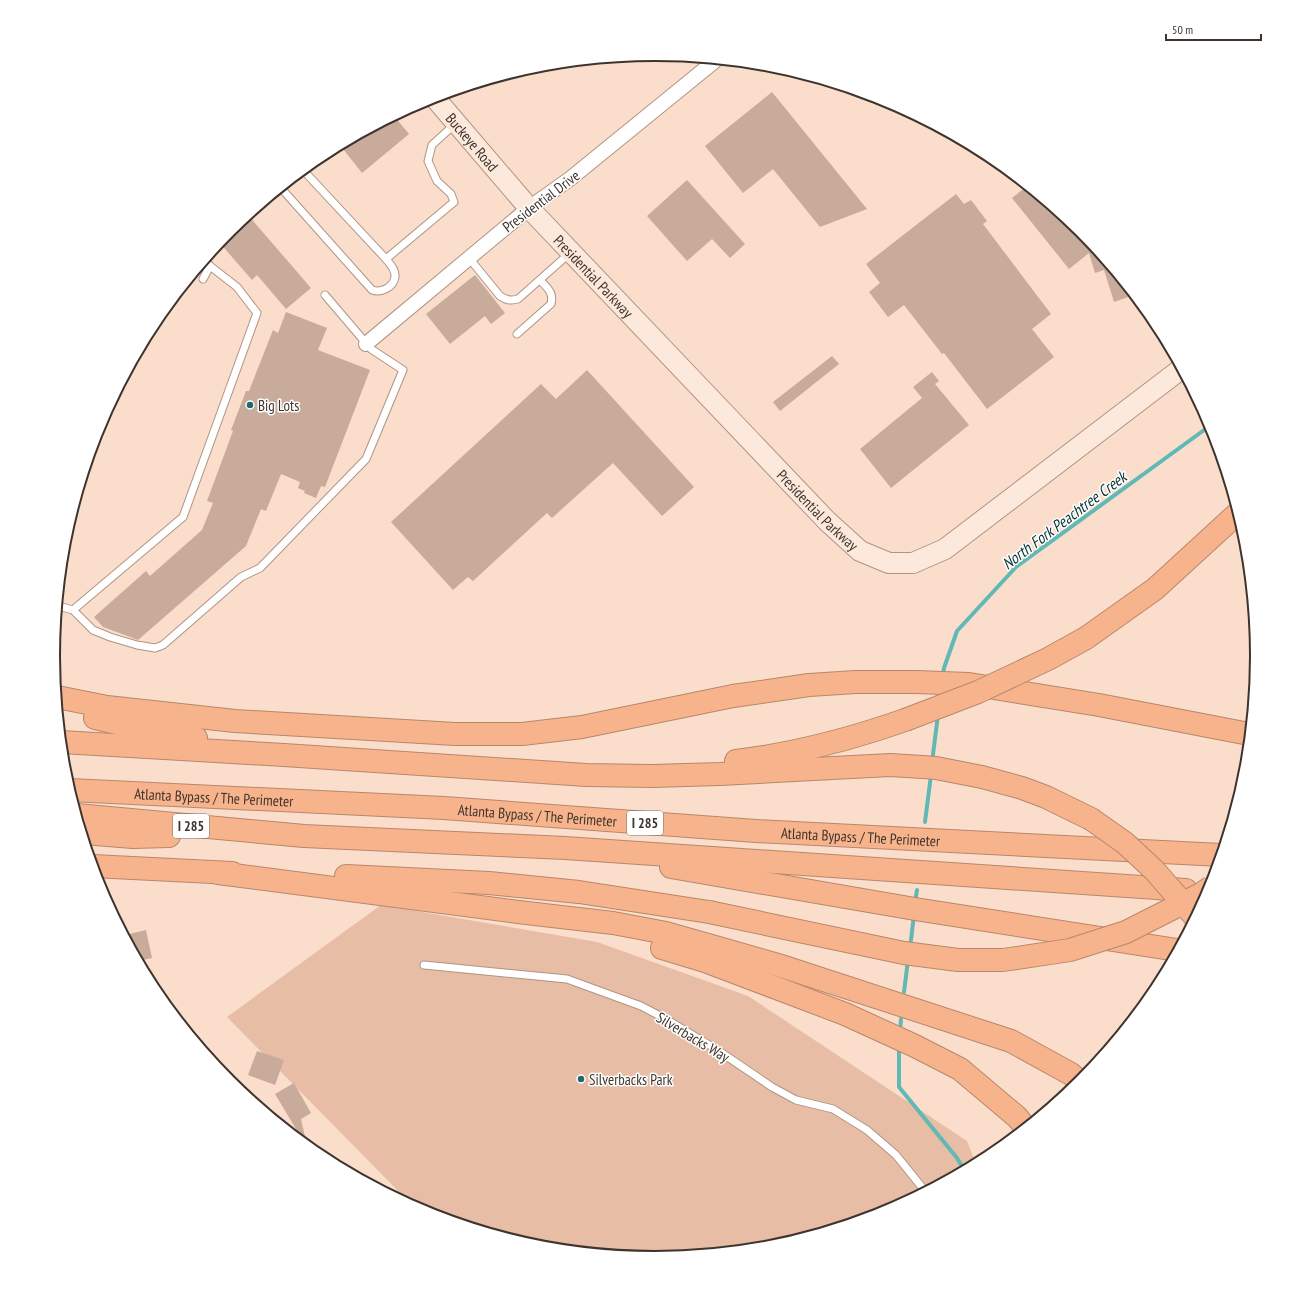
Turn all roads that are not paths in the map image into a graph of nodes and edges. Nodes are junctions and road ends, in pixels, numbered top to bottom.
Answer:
1 (711, 64) edge
2 (438, 102) edge
3 (456, 123) junction
4 (307, 174) edge
5 (511, 186) joint
6 (284, 191) edge
7 (529, 208) junction
8 (571, 252) junction
9 (469, 258) junction
10 (386, 259) junction
11 (210, 266) joint
12 (203, 279) dead end
13 (540, 280) junction
14 (325, 295) dead end
15 (517, 334) dead end
16 (366, 344) junction
17 (1177, 372) edge
18 (1234, 517) edge
19 (62, 607) edge
20 (73, 610) junction
21 (61, 698) edge
22 (63, 711) edge
23 (1245, 733) edge
24 (66, 742) edge
25 (284, 755) junction
26 (586, 774) junction
27 (75, 790) edge
28 (82, 816) edge
29 (88, 833) edge
30 (304, 836) junction
31 (565, 848) junction
32 (1216, 854) edge
33 (99, 866) edge
34 (218, 873) junction
35 (1202, 891) edge
36 (1200, 894) edge
37 (518, 912) junction
38 (1192, 913) edge
39 (1173, 949) edge
40 (424, 965) dead end
41 (1075, 1078) edge
42 (1022, 1124) edge
43 (922, 1188) edge

1 - 7 street, Presidential Drive
2 - 3 street, Buckeye Road
3 - 5 street, Buckeye Road
3 - 10 lane
4 - 10 lane
5 - 7 street, Presidential Parkway
6 - 10 lane
7 - 8 street, Presidential Parkway
7 - 9 street, Presidential Drive
8 - 13 lane
8 - 17 street, Presidential Parkway
9 - 13 lane
9 - 16 street, Presidential Drive
11 - 12 lane
11 - 20 lane
13 - 15 lane
14 - 16 lane
16 - 20 lane
18 - 26 highway, bridge
19 - 20 lane
21 - 23 highway
22 - 25 highway
24 - 25 highway
25 - 26 highway
26 - 38 highway, bridge
27 - 32 highway, Atlanta Bypass / The Perimeter / I 285
28 - 30 highway, Atlanta Bypass / The Perimeter / I 285
29 - 30 highway
30 - 31 highway, Atlanta Bypass / The Perimeter / I 285
31 - 35 highway, Atlanta Bypass / The Perimeter / I 285
31 - 39 highway
33 - 34 highway
34 - 36 highway, bridge
34 - 37 highway
37 - 41 highway
37 - 42 highway
40 - 43 lane, Silverbacks Way

